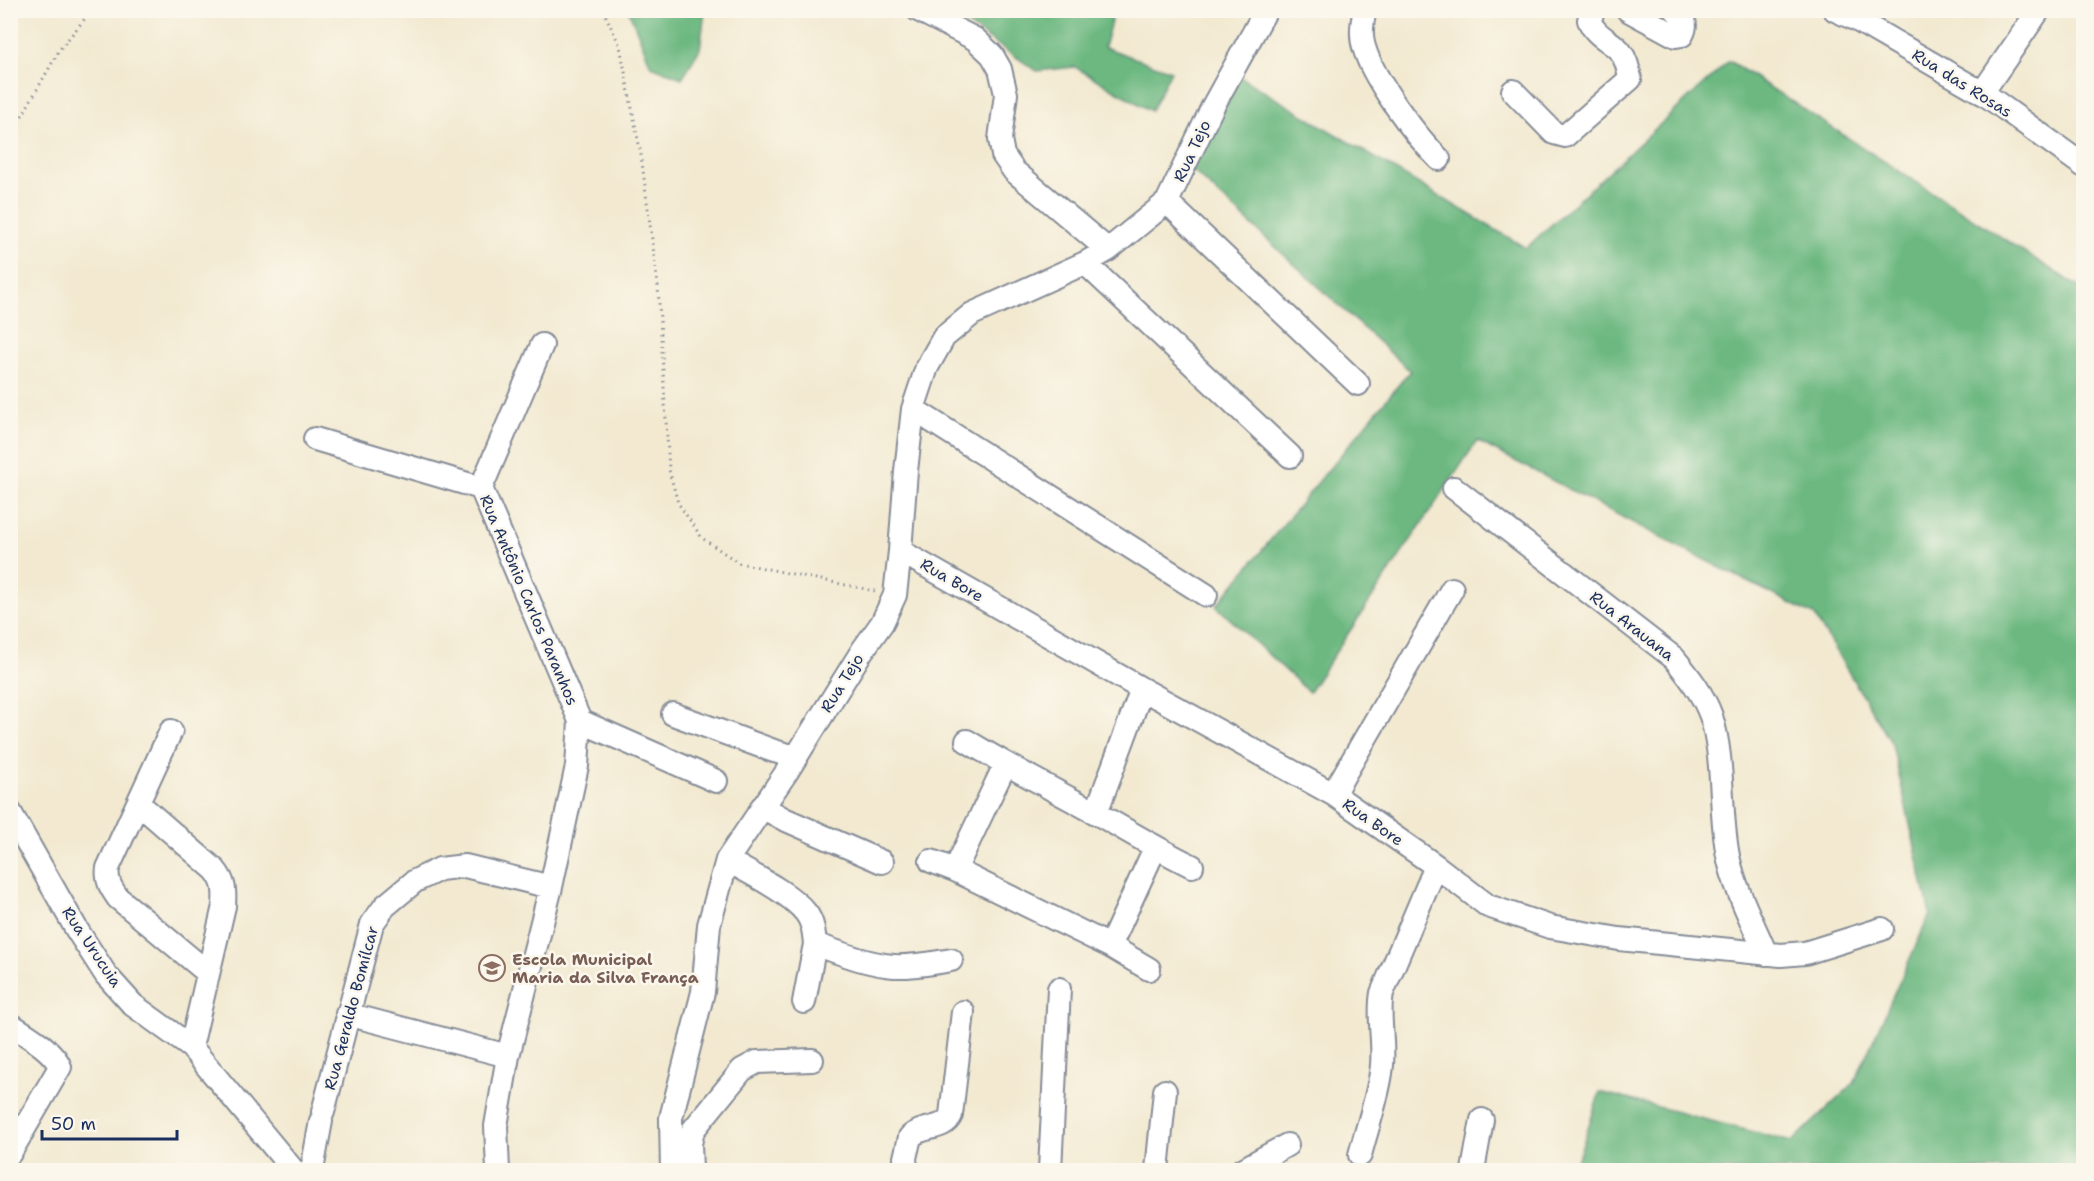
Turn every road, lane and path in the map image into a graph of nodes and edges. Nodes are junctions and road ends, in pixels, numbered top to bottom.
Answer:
1 (92, 10) edge
2 (603, 10) edge
3 (918, 10) edge
4 (1266, 10) edge
5 (1365, 10) edge
6 (1594, 10) edge
7 (1628, 10) edge
8 (1676, 10) edge
9 (1835, 10) edge
10 (2039, 10) edge
11 (1513, 91) dead end
12 (1982, 93) junction
13 (10, 137) edge
14 (1439, 159) dead end
15 (2084, 166) edge
16 (1167, 202) junction
17 (1108, 250) junction
18 (1085, 263) junction
19 (542, 345) dead end
20 (1358, 384) dead end
21 (913, 409) junction
22 (315, 439) dead end
23 (1290, 456) dead end
24 (481, 488) junction
25 (1454, 488) dead end
26 (900, 551) junction
27 (1452, 589) dead end
28 (894, 595) junction
29 (1206, 595) dead end
30 (1142, 689) junction
31 (674, 714) dead end
32 (580, 721) junction
33 (171, 731) dead end
34 (968, 741) dead end
35 (796, 757) junction
36 (1005, 765) junction
37 (716, 782) dead end
38 (1333, 794) junction
39 (138, 803) junction
40 (762, 807) junction
41 (10, 812) edge
42 (1096, 813) junction
43 (1155, 848) junction
44 (727, 860) junction
45 (931, 861) dead end
46 (882, 862) dead end
47 (1436, 866) junction
48 (1192, 867) dead end
49 (956, 870) junction
50 (551, 887) junction
51 (1882, 929) dead end
52 (815, 944) junction
53 (1110, 946) junction
54 (1766, 954) junction
55 (951, 960) dead end
56 (1149, 969) dead end
57 (208, 973) junction
58 (1059, 988) dead end
59 (804, 1002) dead end
60 (963, 1012) dead end
61 (347, 1014) junction
62 (10, 1024) edge
63 (191, 1047) junction
64 (508, 1056) junction
65 (812, 1060) dead end
66 (1166, 1091) dead end
67 (1482, 1120) dead end
68 (1287, 1145) dead end
69 (10, 1153) edge
70 (1360, 1155) dead end
71 (293, 1170) edge
72 (312, 1170) edge
73 (498, 1170) edge
74 (672, 1170) edge
75 (691, 1170) edge
76 (906, 1170) edge
77 (1050, 1170) edge
78 (1157, 1170) edge
79 (1242, 1170) edge
80 (1473, 1170) edge

1 - 13 path
2 - 28 path
3 - 17 street
4 - 16 street, Rua Tejo
5 - 14 street
6 - 11 street
7 - 8 street
9 - 12 street, Rua das Rosas
10 - 12 street
12 - 15 street, Rua das Rosas
16 - 17 street, Rua Tejo
16 - 20 street
17 - 18 street, Rua Tejo
18 - 21 street, Rua Tejo
18 - 23 street
19 - 24 street
21 - 26 street, Rua Tejo
21 - 29 street
22 - 24 street
24 - 32 street, Rua Antônio Carlos Paranhos
25 - 54 street, Rua Arauana
26 - 28 street, Rua Tejo
26 - 30 street, Rua Bore
27 - 38 street
28 - 35 street, Rua Tejo
30 - 38 street, Rua Bore
30 - 42 street
31 - 35 street
32 - 37 street
32 - 50 street, Rua Antônio Carlos Paranhos
33 - 39 street
34 - 36 street
35 - 40 street, Rua Tejo
36 - 42 street
36 - 49 street
38 - 47 street, Rua Bore
39 - 57 street
39 - 57 street
40 - 44 street, Rua Tejo
40 - 46 street
41 - 63 street, Rua Urucuia
42 - 43 street
43 - 48 street
43 - 53 street
44 - 52 street
44 - 74 street, Rua Tejo
45 - 49 street
47 - 54 street, Rua Bore
47 - 70 street
49 - 53 street
50 - 61 street, Rua Geraldo Bomílcar
50 - 64 street, Rua Antônio Carlos Paranhos
51 - 54 street, Rua Bore
52 - 55 street
52 - 59 street
53 - 56 street
57 - 63 street
58 - 77 street
60 - 76 street
61 - 64 street
61 - 72 street, Rua Geraldo Bomílcar
62 - 69 street
63 - 71 street, Rua Urucuia
64 - 73 street, Rua Antônio Carlos Paranhos
65 - 75 street
66 - 78 street
67 - 80 street
68 - 79 street

